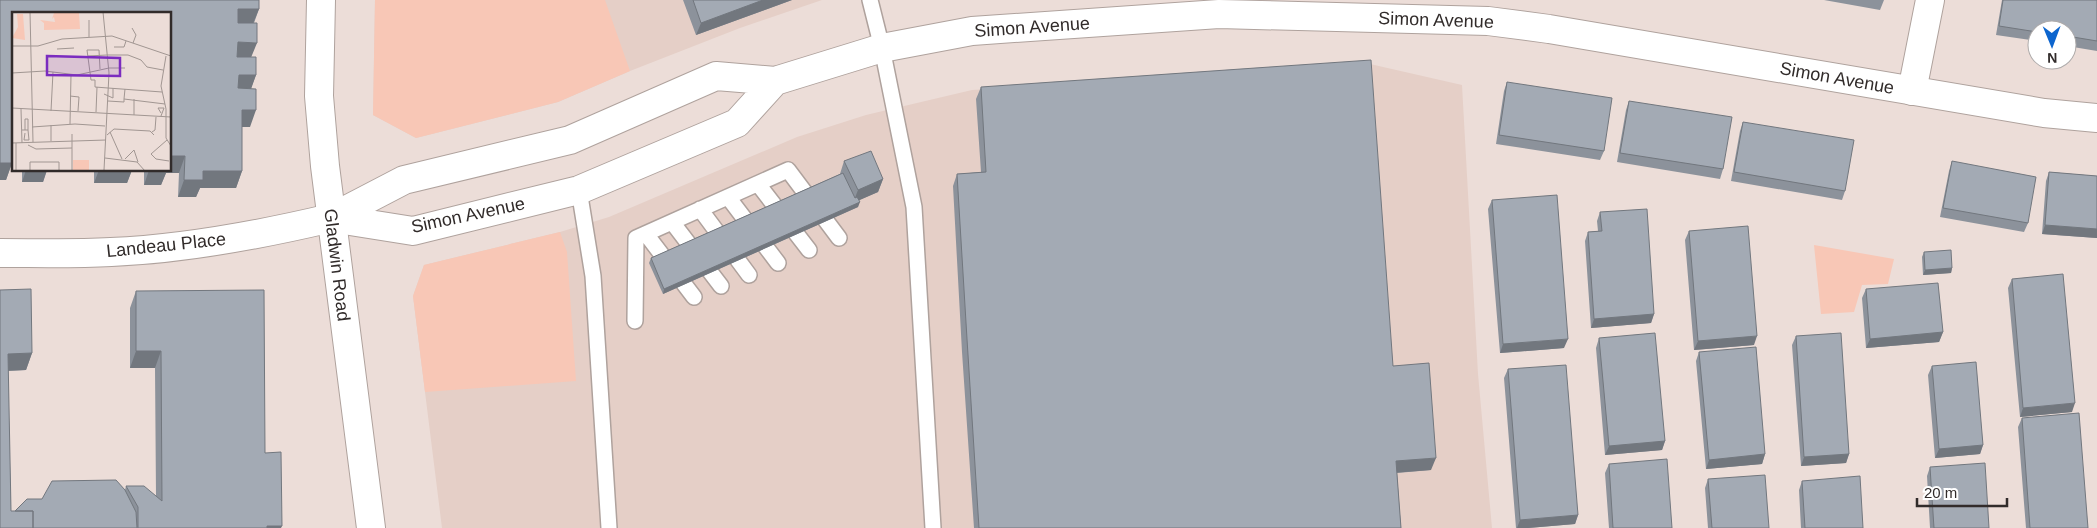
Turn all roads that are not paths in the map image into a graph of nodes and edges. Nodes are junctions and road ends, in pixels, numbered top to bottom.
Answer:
1 (320, 0) edge
2 (870, 0) edge
3 (1930, 0) edge
4 (1416, 9) edge
5 (882, 48) junction
6 (775, 81) junction
7 (1912, 91) junction
8 (2097, 118) edge
9 (758, 184) junction
10 (579, 190) junction
11 (728, 197) junction
12 (700, 210) junction
13 (331, 218) junction
14 (672, 222) junction
15 (646, 234) junction
16 (839, 238) dead end
17 (809, 250) dead end
18 (0, 252) edge
19 (778, 263) dead end
20 (749, 275) dead end
21 (721, 286) dead end
22 (694, 297) dead end
23 (635, 321) dead end
24 (371, 528) edge
25 (610, 528) edge
26 (933, 528) edge

1 - 13 street, Gladwin Road
2 - 5 lane
3 - 7 street
4 - 5 street, Simon Avenue
4 - 7 street, Simon Avenue
5 - 6 street, Simon Avenue
5 - 26 lane
6 - 10 street, Simon Avenue
6 - 13 street, Simon Avenue
7 - 8 street, Simon Avenue
9 - 11 lane
9 - 16 lane
9 - 17 lane
10 - 13 street, Simon Avenue
10 - 25 lane
11 - 12 lane
11 - 19 lane
12 - 14 lane
12 - 20 lane
13 - 18 street, Landeau Place
13 - 24 street, Gladwin Road
14 - 15 lane
14 - 21 lane
15 - 22 lane
15 - 23 lane

